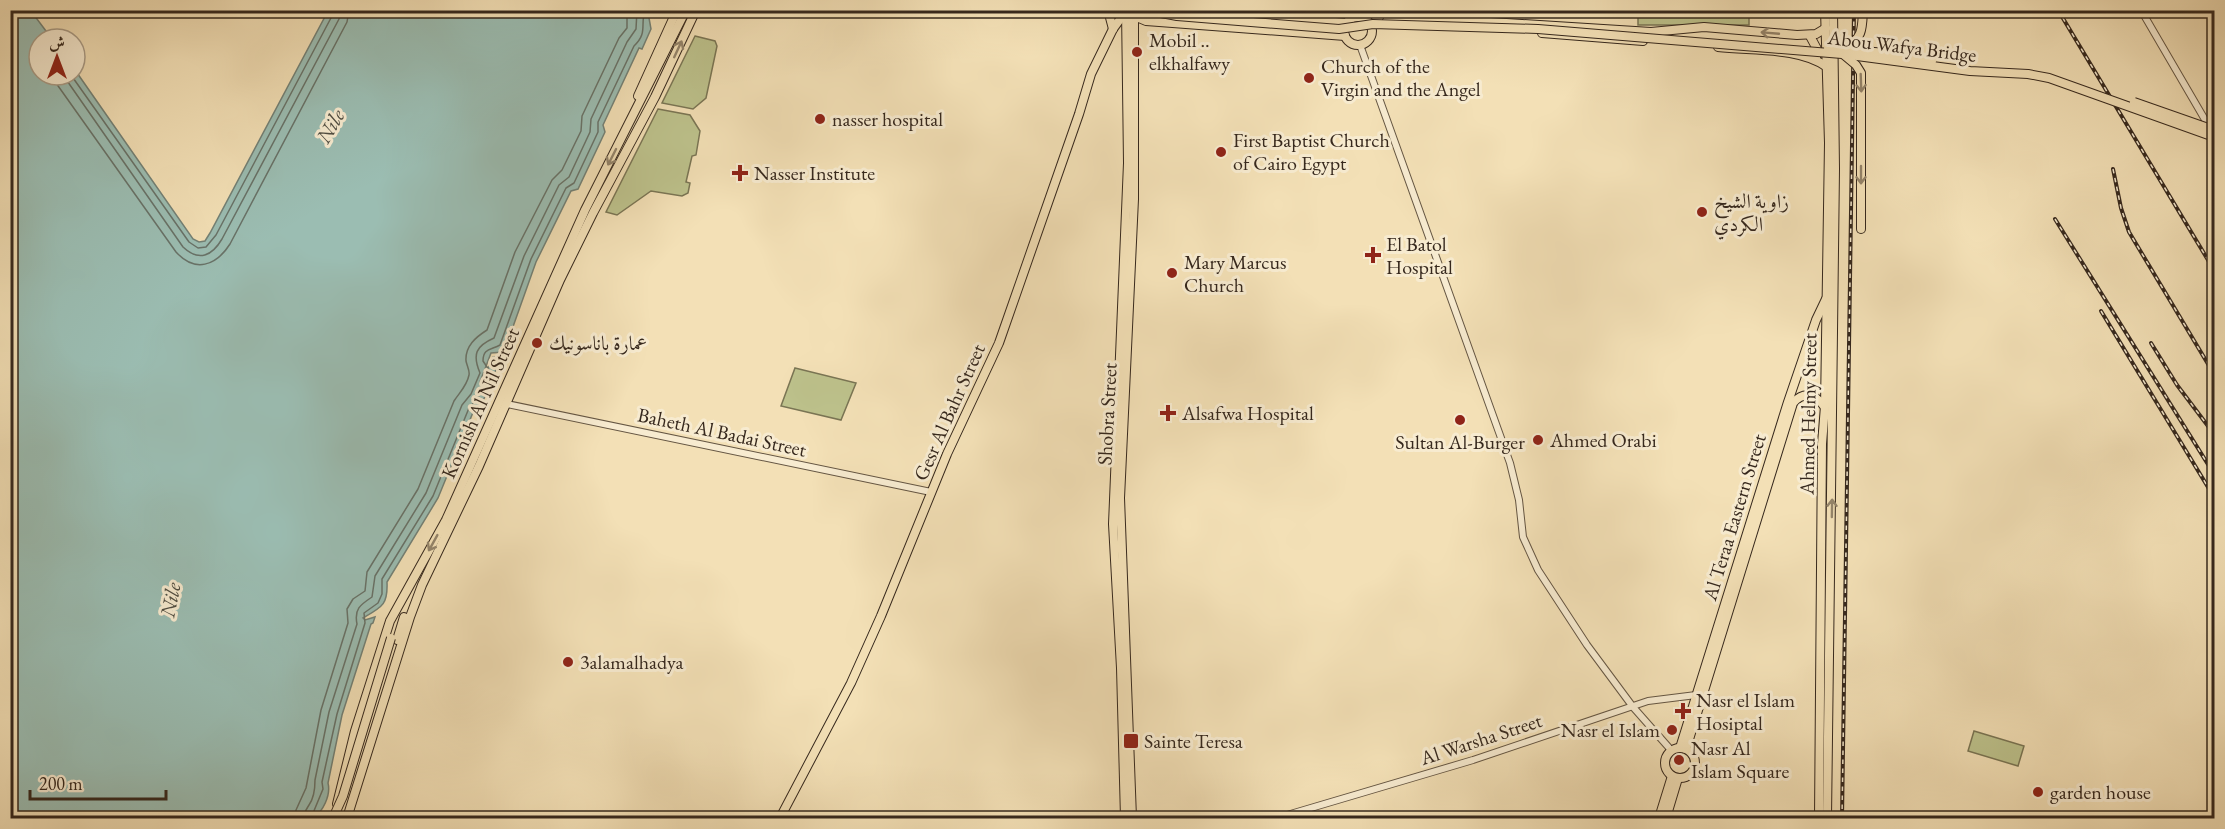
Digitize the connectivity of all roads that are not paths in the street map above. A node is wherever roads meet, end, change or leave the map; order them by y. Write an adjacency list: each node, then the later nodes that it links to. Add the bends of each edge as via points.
1 (677, 10): 32 (highway, via 645,77)
2 (686, 10): 28 (highway, Kornish Al Nil Street)
3 (696, 10): 29 (highway, Kornish Al Nil Street, one-way to 3)
4 (1108, 10): 16 (main road)
5 (1146, 10): 24 (main road, Abou Wafya Bridge, bridge, via 1339,29 1373,24 1514,28)
6 (1197, 10): 13 (main road)
7 (1825, 10): 15 (main road, Ahmed Helmy Street)
8 (1833, 10): 40 (main road, Ahmed Helmy Street)
9 (1863, 10): 25 (main road, bridge, via 1860,35)
10 (2141, 10): 33 (street)
11 (1126, 11): 12 (main road); 16 (main road, Gesr Al Bahr Street); 46 (main road, Shobra Street, via 1128,163 1113,498)
12 (1134, 14): 19 (main road, via 1146,21); 46 (main road, Shobra Street, via 1134,189)
13 (1347, 23): 14 (main road, via 1359,18); 19 (main road)
14 (1370, 24): 17 (main road, via 1475,21); 21 (main road); 23 (main road, via 1370,39)
15 (1826, 28): 20 (main road); 27 (main road, Ahmed Helmy Street)
16 (1113, 29): 45 (main road, Gesr Al Bahr Street, via 1091,74 999,343)
17 (1607, 29): 18 (main road); 21 (main road)
18 (1651, 32): 20 (main road, one-way to 18, via 1704,27); 25 (main road, Abou Wafya Bridge, bridge)
19 (1345, 36): 23 (main road, via 1350,43)
20 (1810, 36): 26 (main road, via 1817,49)
21 (1607, 39): 22 (main road)
22 (1679, 44): 24 (main road, bridge); 26 (main road)
23 (1360, 45): 52 (street, via 1514,476 1527,549 1575,628)
24 (1743, 46): 25 (main road, Abou Wafya Bridge, bridge)
25 (1844, 52): 33 (main road, Abou Wafya Bridge, bridge, via 1970,71 2035,75); 34 (main road, one-way to 34, bridge, via 1861,72)
26 (1815, 59): 27 (main road)
27 (1827, 67): 35 (main road, Ahmed Helmy Street)
28 (656, 71): 29 (highway); 30 (highway, Kornish Al Nil Street)
29 (665, 76): 31 (highway, Kornish Al Nil Street)
30 (646, 92): 31 (highway, via 651,91); 32 (highway, Kornish Al Nil Street)
31 (655, 97): 38 (highway, Kornish Al Nil Street, via 560,280)
32 (629, 122): 49 (highway, Kornish Al Nil Street, one-way to 49, via 548,290 446,520)
33 (2214, 134)
34 (1861, 229)
35 (1827, 298): 36 (main road, Al Teraa Eastern Street); 39 (main road, Ahmed Helmy Street)
36 (1795, 381): 37 (main road); 42 (main road, Al Teraa Eastern Street)
37 (1807, 395): 39 (main road); 42 (main road, Al Teraa Eastern Street, via 1793,403)
38 (507, 404): 45 (street, Baheth Al Badai Street); 48 (highway, Kornish Al Nil Street)
39 (1825, 406): 41 (main road, Ahmed Helmy Street)
40 (1832, 446): 41 (main road); 43 (main road, Ahmed Helmy Street)
41 (1822, 450): 44 (main road, Ahmed Helmy Street)
42 (1772, 461): 51 (main road, Al Teraa Eastern Street); 53 (main road, Al Teraa Eastern Street)
43 (1833, 469): 44 (main road); 66 (main road, Ahmed Helmy Street, one-way to 43)
44 (1823, 470): 65 (main road, Ahmed Helmy Street)
45 (931, 492): 59 (main road, Gesr Al Bahr Street, via 881,616)
46 (1118, 538): 47 (main road, Shobra Street)
47 (1118, 554): 60 (main road, Shobra Street); 61 (main road, Shobra Street)
48 (415, 602): 50 (highway); 58 (highway, Kornish Al Nil Street)
49 (400, 603): 50 (highway); 54 (highway, Kornish Al Nil Street, via 388,628)
50 (394, 639): 56 (highway, bridge); 57 (highway)
51 (1696, 694): 52 (street, Al Warsha Street); 53 (main road, Al Teraa Eastern Street)
52 (1633, 706): 53 (street); 62 (street, Al Warsha Street, via 1473,760)
53 (1679, 749): 55 (main road, via 1665,757 1666,770); 55 (main road, via 1694,756 1695,767 1690,775)
54 (347, 763): 56 (highway, Kornish Al Nil Street); 57 (highway, via 347,801)
55 (1675, 777): 63 (main road); 64 (main road)
56 (333, 819)
57 (340, 819)
58 (347, 819)
59 (780, 819)
60 (1125, 819)
61 (1132, 819)
62 (1277, 819)
63 (1659, 819)
64 (1666, 819)
65 (1819, 819)
66 (1827, 819)

